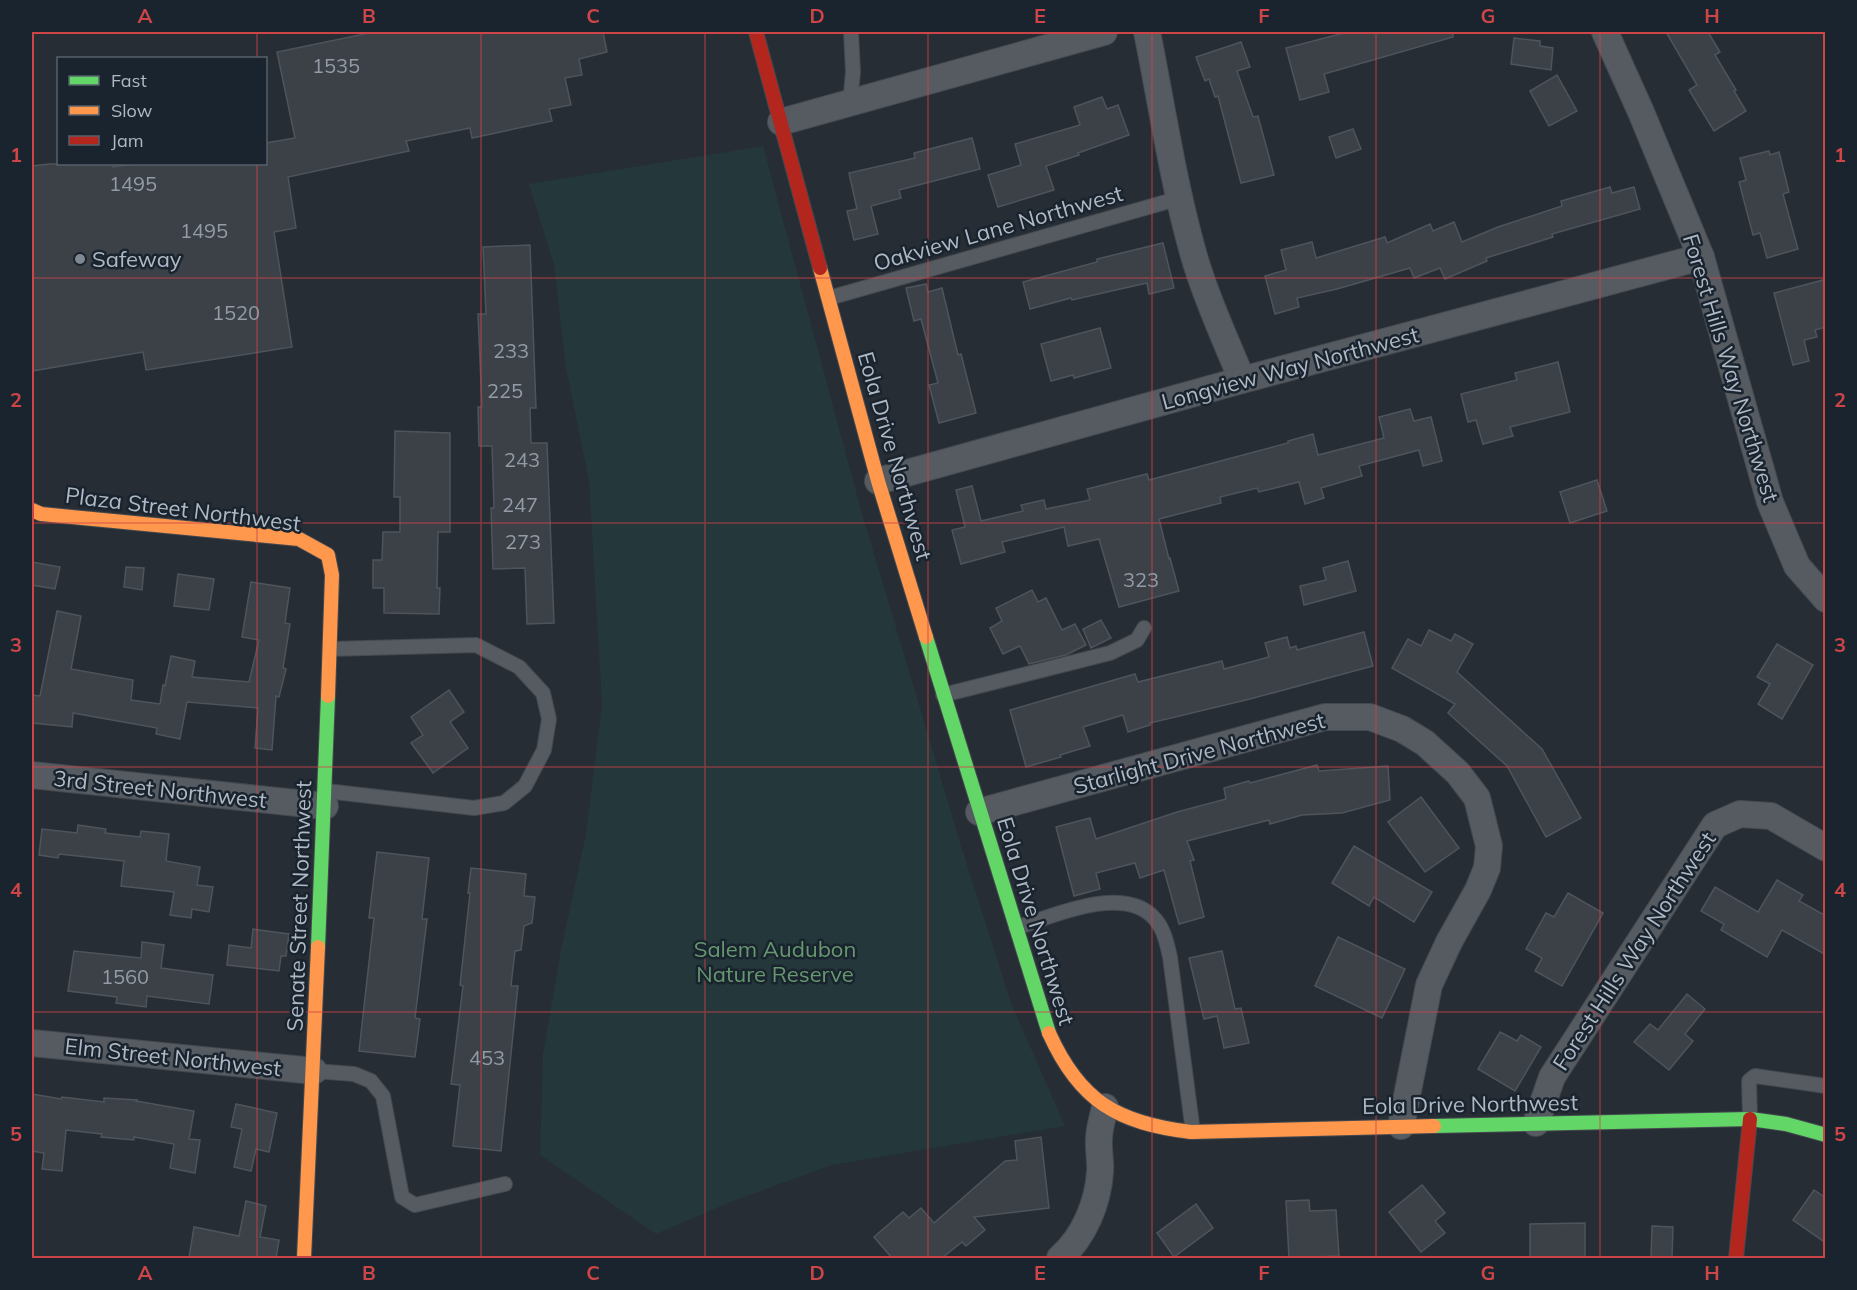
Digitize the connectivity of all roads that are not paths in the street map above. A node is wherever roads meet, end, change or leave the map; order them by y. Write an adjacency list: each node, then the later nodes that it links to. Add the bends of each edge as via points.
1 (756, 32): 7 (main road, Eola Drive Northwest)
2 (851, 32): 6 (lane)
3 (1104, 32): 6 (street)
4 (1147, 32): 8 (street)
5 (1605, 32): 9 (street, Forest Hills Way Northwest)
6 (850, 103): 7 (street)
7 (781, 122): 10 (main road, Eola Drive Northwest)
8 (1180, 198): 10 (lane, Oakview Lane Northwest); 11 (street, via 1194,257)
9 (1701, 257): 11 (street, Longview Way Northwest); 15 (street, Forest Hills Way Northwest, via 1770,502 1797,566)
10 (829, 298): 12 (main road, Eola Drive Northwest)
11 (1242, 380): 12 (street, Longview Way Northwest)
12 (878, 481): 18 (main road, Eola Drive Northwest)
13 (32, 510): 14 (main road, Plaza Street Northwest, via 41,514 299,539)
14 (328, 555): 17 (main road, Senate Street Northwest, via 332,575)
15 (1826, 598)
16 (1144, 628): 18 (lane, via 1137,640 1110,653)
17 (330, 650): 20 (main road, Senate Street Northwest); 20 (lane, via 476,645 519,667 543,693 549,719 544,750 525,786 504,804 474,808)
18 (943, 694): 21 (main road, Eola Drive Northwest)
19 (32, 775): 20 (street, 3rd Street Northwest)
20 (325, 799): 25 (main road, Senate Street Northwest)
21 (979, 812): 23 (main road, Eola Drive Northwest); 30 (street, Starlight Drive Northwest, via 1325,717 1370,717 1425,743 1458,773 1477,798 1489,846 1487,868 1478,890 1429,985)
22 (1826, 848): 29 (street, Forest Hills Way Northwest, via 1771,816 1740,814 1715,825 1552,1077)
23 (1016, 928): 27 (main road, Eola Drive Northwest, via 1054,1049 1076,1081); 31 (lane, via 1117,901 1143,909 1155,919 1170,957)
24 (32, 1043): 25 (street, Elm Street Northwest)
25 (314, 1071): 33 (lane, via 354,1074 372,1081 383,1096 402,1197 415,1205); 34 (main road, Senate Street Northwest)
26 (1826, 1086): 28 (lane, via 1755,1076 1749,1081)
27 (1106, 1107): 31 (main road, Eola Drive Northwest, via 1150,1127); 35 (street, via 1098,1140 1098,1196 1084,1228)
28 (1750, 1119): 29 (main road, Eola Drive Northwest); 32 (main road, Eola Drive Northwest); 36 (main road)
29 (1536, 1123): 30 (main road, Eola Drive Northwest)
30 (1401, 1126): 31 (main road, Eola Drive Northwest)
31 (1193, 1132)
32 (1826, 1135)
33 (505, 1184)
34 (304, 1258)
35 (1060, 1258)
36 (1736, 1258)

